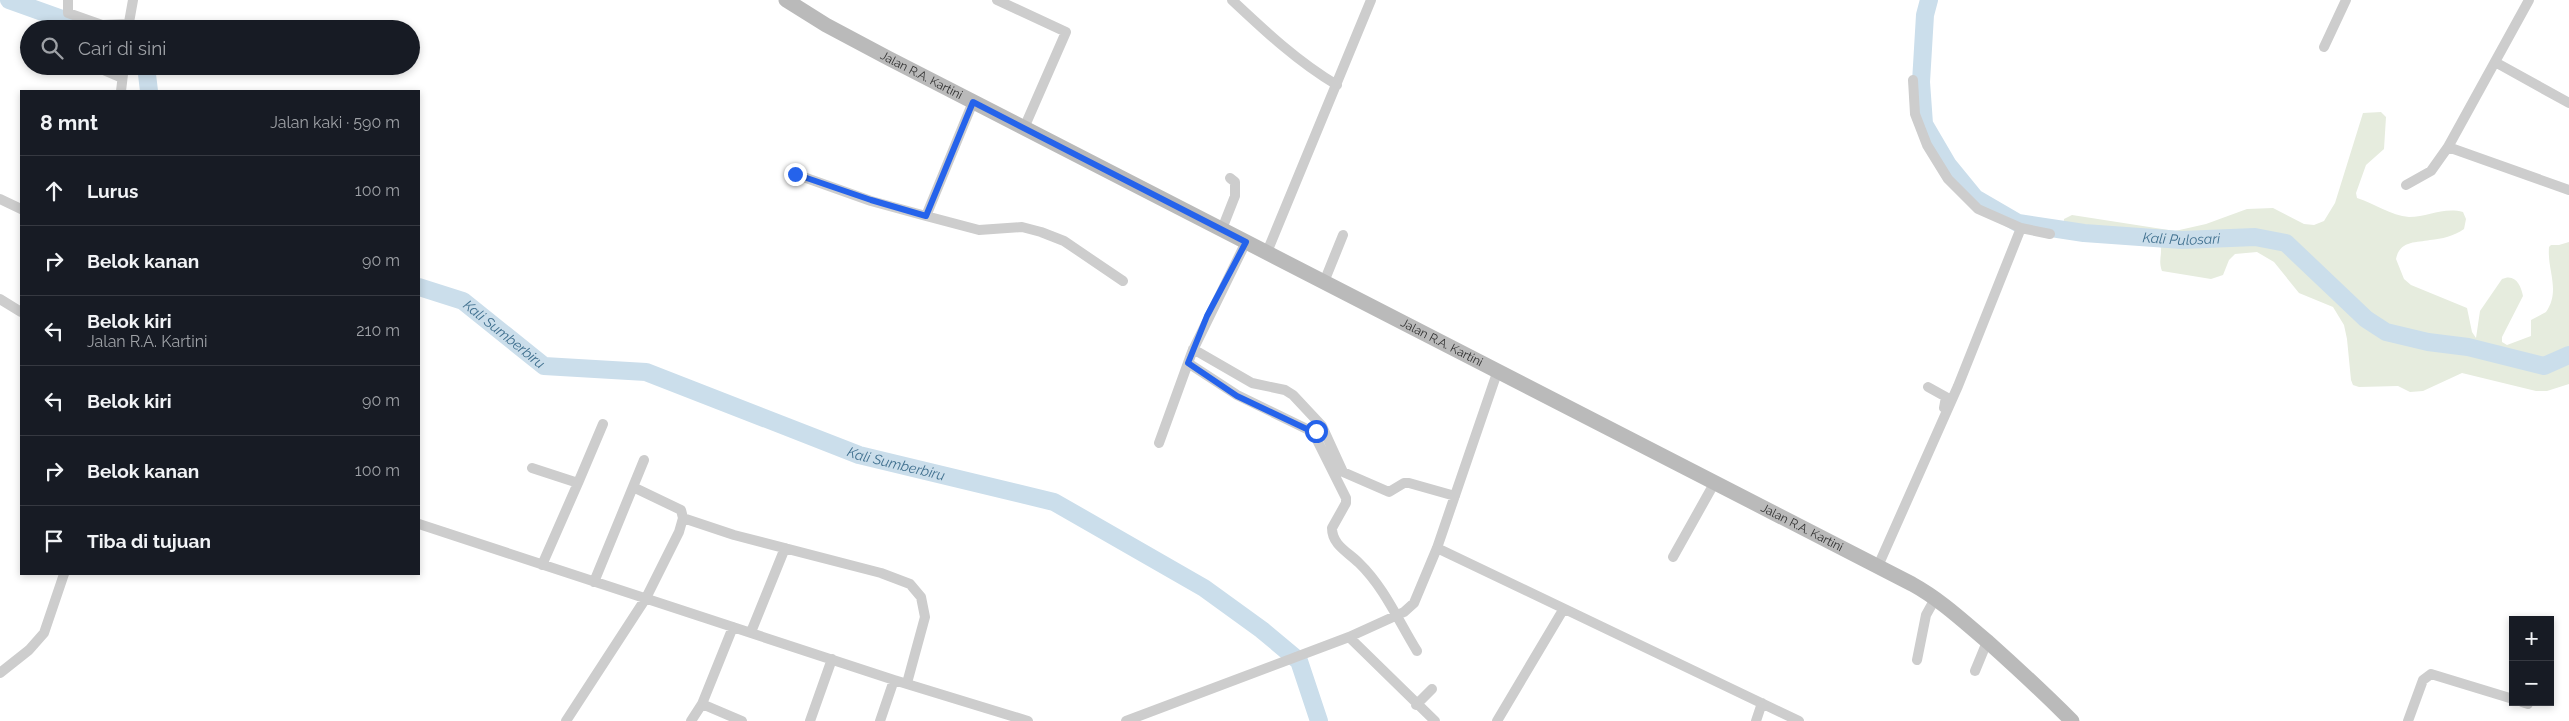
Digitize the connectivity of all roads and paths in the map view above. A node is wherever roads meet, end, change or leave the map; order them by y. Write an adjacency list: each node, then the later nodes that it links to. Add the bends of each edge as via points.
1 (68, 0): 9 (street, via 68,13)
2 (133, 0): 10 (street)
3 (786, 0): 19 (main road, Jalan R.A. Kartini, via 826,25)
4 (996, 0): 21 (street, via 1066,32)
5 (1232, 0): 17 (street, via 1314,72)
6 (1371, 0): 17 (street)
7 (2346, 0): 11 (street)
8 (2529, 0): 12 (street)
9 (88, 20)
10 (129, 20)
11 (2324, 47)
12 (2495, 62): 20 (street); 22 (street)
13 (115, 75): 15 (street)
14 (122, 75): 15 (street)
15 (122, 78): 18 (street)
16 (1913, 80): 30 (street, via 1915,114 1927,144 1948,179 1978,209)
17 (1337, 85): 35 (street)
18 (122, 90)
19 (973, 102): 21 (main road, Jalan R.A. Kartini); 29 (street)
20 (2569, 104)
21 (1024, 128): 31 (main road, Jalan R.A. Kartini)
22 (2448, 147): 25 (street, via 2431,171); 26 (street)
23 (795, 174): 29 (street)
24 (1230, 178): 31 (street, via 1235,182 1235,196)
25 (2406, 185)
26 (2569, 190)
27 (0, 198): 28 (street)
28 (20, 208)
29 (926, 216): 36 (street, via 979,230 1022,227 1041,232 1064,241)
30 (2021, 228): 32 (street); 58 (street, via 1958,386)
31 (1222, 229): 34 (main road, Jalan R.A. Kartini)
32 (2050, 234)
33 (1343, 235): 37 (street)
34 (1246, 242): 35 (main road, Jalan R.A. Kartini); 40 (street)
35 (1267, 252): 37 (main road, Jalan R.A. Kartini)
36 (1124, 281)
37 (1324, 282): 41 (main road, Jalan R.A. Kartini)
38 (0, 299): 39 (street)
39 (20, 311)
40 (1190, 356): 44 (street, via 1237,396); 44 (street, via 1252,383 1285,390 1293,395); 45 (street)
41 (1498, 370): 48 (main road, Jalan R.A. Kartini); 51 (street)
42 (1928, 387): 58 (street, via 1946,397 1946,402)
43 (603, 424): 49 (street)
44 (1317, 429): 51 (street, via 1343,472 1389,492 1409,483); 64 (street, via 1346,498 1332,528 1335,541 1360,564)
45 (1159, 443)
46 (644, 460): 50 (street)
47 (532, 468): 49 (street)
48 (1715, 482): 56 (street); 58 (main road, Jalan R.A. Kartini)
49 (578, 483): 57 (street)
50 (633, 487): 52 (street, via 674,505 682,510); 60 (street)
51 (1455, 496): 55 (street)
52 (683, 518): 54 (street); 62 (street)
53 (420, 524): 57 (street)
54 (785, 548): 66 (street); 75 (street, via 901,579 914,588 921,597 925,617)
55 (1437, 548): 63 (street); 64 (street, via 1414,603)
56 (1672, 557)
57 (542, 565): 60 (street)
58 (1876, 565): 61 (main road, Jalan R.A. Kartini)
59 (64, 575): 73 (street, via 44,633)
60 (594, 582): 62 (street)
61 (1936, 597): 68 (main road, Jalan R.A. Kartini); 71 (street, via 1926,615)
62 (646, 598): 65 (street); 81 (street)
63 (1563, 610): 79 (street); 89 (street)
64 (1399, 614): 67 (street); 69 (street)
65 (733, 627): 66 (street); 80 (street)
66 (751, 632): 70 (street)
67 (1349, 637): 78 (street); 87 (street)
68 (1987, 642): 72 (street); 92 (main road, Jalan R.A. Kartini)
69 (1417, 651)
70 (832, 659): 74 (street); 84 (street)
71 (1917, 660)
72 (1975, 671)
73 (0, 673)
74 (894, 680): 75 (street); 85 (street)
75 (907, 683): 86 (street)
76 (1432, 689): 78 (street)
77 (2509, 698): 93 (street, via 2431,674 2423,680)
78 (1418, 703): 88 (street)
79 (1762, 703): 90 (street); 91 (street)
80 (702, 704): 82 (street); 83 (street)
81 (566, 721)
82 (691, 721)
83 (742, 721)
84 (810, 721)
85 (880, 721)
86 (1028, 721)
87 (1126, 721)
88 (1435, 721)
89 (1497, 721)
90 (1756, 721)
91 (1799, 721)
92 (2072, 721)
93 (2408, 721)

